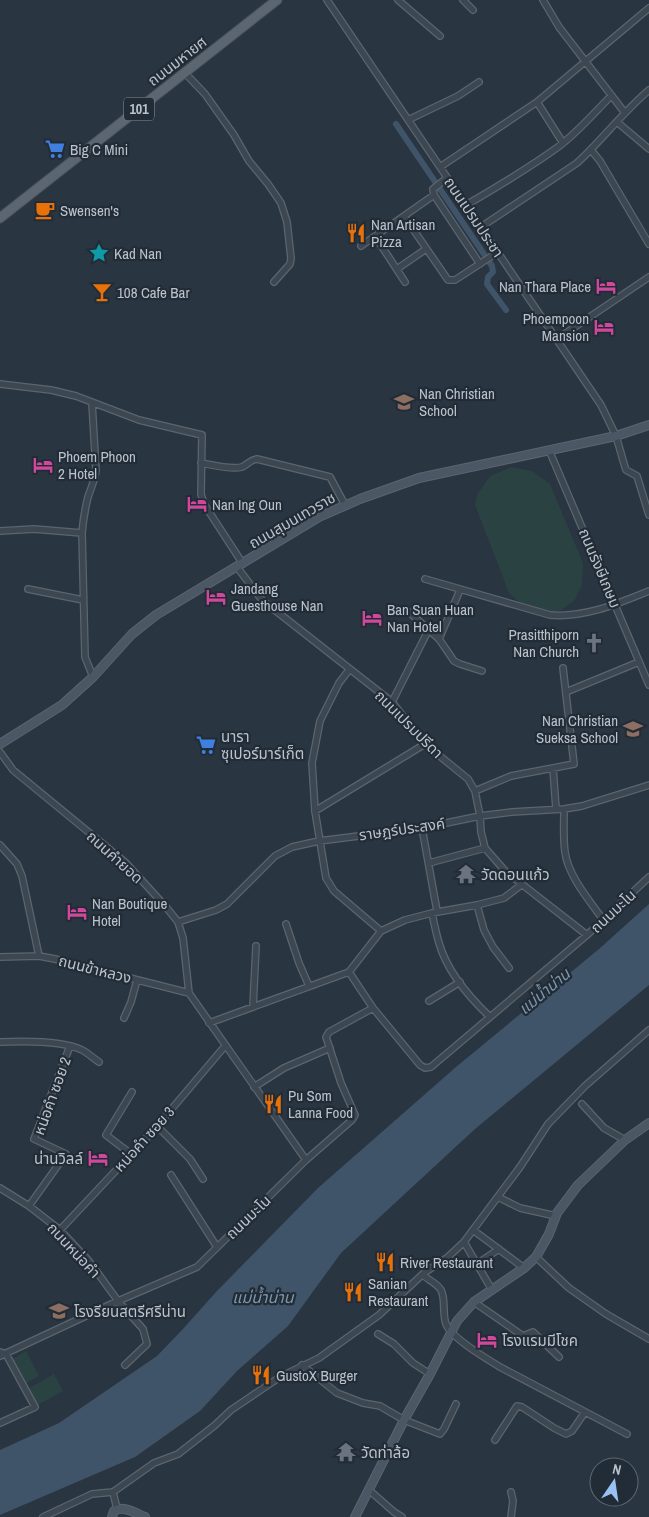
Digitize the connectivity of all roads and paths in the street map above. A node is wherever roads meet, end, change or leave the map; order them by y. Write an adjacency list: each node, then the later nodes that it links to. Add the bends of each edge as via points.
1 (277, 0): 10 (main road, ถนนมหายศ / 101)
2 (327, 0): 16 (street, ถนนเปรมประชา)
3 (398, 0): 8 (street)
4 (463, 0): 7 (street)
5 (543, 0): 9 (street)
6 (649, 8): 9 (street)
7 (472, 10)
8 (440, 36)
9 (586, 61): 13 (street); 14 (street)
10 (185, 73): 26 (main road, ถนนมหายศ / 101); 36 (street, via 205,94 234,134 248,162 281,203 287,222 291,258 290,264)
11 (479, 82): 16 (street)
12 (649, 90): 15 (street)
13 (610, 96): 15 (street); 18 (street)
14 (537, 102): 18 (street); 21 (street)
15 (625, 113): 17 (street)
16 (408, 120): 21 (street, ถนนเปรมประชา)
17 (617, 122): 19 (street); 20 (street)
18 (562, 143): 24 (street)
19 (649, 149)
20 (591, 150): 27 (street, via 577,163); 29 (street)
21 (440, 167): 22 (street, ถนนเปรมประชา)
22 (447, 178): 23 (street); 24 (street, ถนนเปรมประชา)
23 (434, 192): 25 (street); 33 (street)
24 (466, 205): 27 (street, ถนนเปรมประชา)
25 (404, 216): 28 (street); 31 (street)
26 (0, 218)
27 (481, 227): 32 (street, ถนนเปรมประชา)
28 (375, 236): 30 (street); 34 (street)
29 (649, 244)
30 (361, 246)
31 (426, 249): 33 (street, via 448,280 455,280); 34 (street)
32 (498, 252): 33 (street); 38 (street, ถนนเปรมประชา)
33 (480, 264)
34 (397, 270): 37 (street)
35 (649, 277): 38 (street)
36 (274, 282)
37 (405, 282)
38 (557, 339): 42 (street, ถนนเปรมประชา, via 601,405)
39 (0, 384): 40 (street, via 51,390)
40 (92, 403): 44 (street, ถนนเปรมปรีดา, via 139,420 202,435); 49 (street, via 96,470)
41 (649, 425): 42 (street, ถนนสุมนเทวราช)
42 (616, 436): 43 (street, ถนนสุมนเทวราช); 45 (street, ถนนเปรมประชา, via 626,470 637,476)
43 (549, 450): 46 (street, ถนนสุมนเทวราช, via 419,478); 56 (street, ถนนรังษีเกษม)
44 (201, 463): 46 (street, via 235,468 257,459 330,476); 50 (street, ถนนเปรมปรีดา, via 204,504)
45 (646, 494): 47 (street, ถนนเปรมประชา)
46 (345, 505): 50 (street, ถนนสุมนเทวราช, via 319,517)
47 (649, 515)
48 (0, 531): 49 (street, via 34,529)
49 (82, 533): 55 (street)
50 (240, 566): 62 (street, ถนนเปรมปรีดา, via 262,600); 64 (street, ถนนสุมนเทวราช, via 156,615 132,634)
51 (425, 579): 53 (street)
52 (28, 589): 55 (street)
53 (460, 590): 56 (street, via 550,615 581,614); 59 (street)
54 (649, 591): 56 (street)
55 (83, 600): 64 (street, via 85,657)
56 (616, 604): 60 (street, ถนนรังษีเกษม)
57 (409, 612): 58 (street)
58 (428, 630): 59 (street); 67 (street)
59 (439, 639): 63 (street, via 454,661)
60 (639, 662): 65 (street, ถนนรังษีเกษม); 66 (street)
61 (563, 668): 66 (street)
62 (350, 670): 67 (street, ถนนเปรมปรีดา); 76 (street, via 339,683 320,721 312,763)
63 (482, 672)
64 (93, 677): 68 (street, ถนนสุมนเทวราช, via 62,705)
65 (649, 686)
66 (566, 692): 71 (street, via 574,764)
67 (392, 702): 69 (street, ถนนเปรมปรีดา)
68 (0, 744)
69 (425, 744): 73 (street, ถนนเปรมปรีดา, via 468,779); 76 (street)
70 (0, 752): 88 (street, ถนนคำยอด, via 13,770 125,862)
71 (553, 768): 73 (street, via 510,776); 74 (street)
72 (649, 785): 75 (street, ราษฎร์ประสงค์)
73 (475, 791): 77 (street, ถนนเปรมปรีดา)
74 (556, 809): 75 (street, ราษฎร์ประสงค์); 77 (street, ราษฎร์ประสงค์)
75 (564, 809): 87 (street, via 565,855 586,897)
76 (315, 811): 79 (street)
77 (480, 816): 78 (street, ราษฎร์ประสงค์); 81 (street, ถนนเปรมปรีดา)
78 (422, 828): 79 (street, ราษฎร์ประสงค์); 82 (street)
79 (319, 841): 88 (street, ราษฎร์ประสงค์, via 292,847 275,856 227,904); 90 (street, via 326,878 334,891)
80 (0, 845): 93 (street, via 17,864 22,876)
81 (485, 848): 82 (street); 84 (street)
82 (429, 863): 86 (street)
83 (649, 877): 87 (street, ถนนมะโน)
84 (522, 885): 85 (street, via 504,898); 91 (street, ถนนมะโน)
85 (477, 905): 86 (street); 95 (street, via 484,930)
86 (434, 912): 90 (street); 98 (street, via 439,945)
87 (604, 920): 91 (street, ถนนมะโน)
88 (178, 922): 100 (street, ถนนคำยอด)
89 (286, 924): 99 (street)
90 (381, 931): 96 (street)
91 (587, 935): 104 (street)
92 (256, 946): 102 (street)
93 (39, 956): 94 (street, ถนนข้าหลวง); 97 (street, ถนนข้าหลวง)
94 (0, 957)
95 (509, 968)
96 (349, 972): 99 (street); 103 (street)
97 (137, 980): 100 (street, ถนนข้าหลวง); 105 (street)
98 (460, 982): 101 (street); 104 (street)
99 (309, 986): 102 (street)
100 (189, 993): 106 (street, ถนนคำยอด)
101 (429, 1001)
102 (253, 1007): 106 (street)
103 (373, 1008): 104 (street, via 420,1065 426,1068); 111 (street, via 328,1032 326,1037)
104 (490, 1017)
105 (124, 1018)
106 (209, 1023): 110 (street, ถนนคำยอด)
107 (649, 1030): 125 (street, via 585,1086 548,1124)
108 (0, 1042): 109 (street, via 48,1042)
109 (70, 1046): 112 (street); 126 (street, หน่อคำ ซอย 2, via 34,1139 66,1154)
110 (225, 1046): 113 (street, ถนนคำยอด); 118 (street, หน่อคำ ซอย 3)
111 (330, 1048): 113 (street, via 284,1068); 121 (street, ถนนมะโน, via 355,1115)
112 (98, 1062)
113 (254, 1087): 121 (street, ถนนคำยอด)
114 (132, 1092): 120 (street, via 106,1135)
115 (582, 1104): 119 (street, via 604,1128)
116 (649, 1116): 117 (street)
117 (647, 1124): 119 (street)
118 (157, 1126): 120 (street, หน่อคำ ซอย 3); 123 (street, via 190,1159)
119 (625, 1140): 127 (street, via 578,1185)
120 (131, 1154): 128 (street, หน่อคำ ซอย 3)
121 (306, 1160): 131 (street, ถนนมะโน)
122 (172, 1175): 131 (street)
123 (203, 1179)
124 (0, 1188): 126 (street, ถนนหน่อคำ)
125 (498, 1197): 127 (street, via 520,1208); 129 (street)
126 (29, 1206): 128 (street, ถนนหน่อคำ)
127 (556, 1216): 133 (street)
128 (60, 1230): 138 (street, ถนนหน่อคำ, via 89,1261)
129 (473, 1230): 130 (street); 132 (street)
130 (464, 1242): 134 (street); 136 (street)
131 (217, 1247): 138 (street, ถนนมะโน, via 197,1267)
132 (498, 1249): 134 (street); 135 (street)
133 (536, 1257): 135 (street); 142 (street, via 569,1288)
134 (477, 1264): 137 (street)
135 (524, 1268): 137 (street)
136 (423, 1275): 140 (street, via 441,1290 446,1324); 146 (street, via 351,1336 319,1358)
137 (492, 1290): 139 (street)
138 (118, 1301): 143 (street, ถนนมะโน); 145 (street, ถนนหน่อคำ, via 143,1329 147,1344)
139 (474, 1302): 140 (street); 144 (street, via 523,1336 533,1332)
140 (451, 1333): 147 (street); 149 (street, via 494,1363)
141 (378, 1334): 147 (street)
142 (649, 1339)
143 (2, 1354): 151 (street, via 35,1407)
144 (559, 1358)
145 (125, 1365)
146 (302, 1365): 150 (street, via 337,1393 380,1406); 155 (street, via 231,1410 178,1454 154,1462)
147 (430, 1374): 150 (street)
148 (456, 1404): 150 (street, via 440,1434)
149 (585, 1412): 152 (street); 153 (street, via 572,1431 566,1434 517,1406)
150 (404, 1420): 154 (street)
151 (0, 1423)
152 (627, 1434)
153 (495, 1440)
154 (369, 1490): 161 (street); 162 (street)
155 (113, 1492): 157 (street); 158 (street, via 92,1494)
156 (511, 1492): 163 (street)
157 (117, 1509): 159 (street); 160 (street, via 124,1508)
158 (43, 1517)
159 (112, 1517)
160 (145, 1517)
161 (355, 1517)
162 (402, 1517)
163 (511, 1517)

